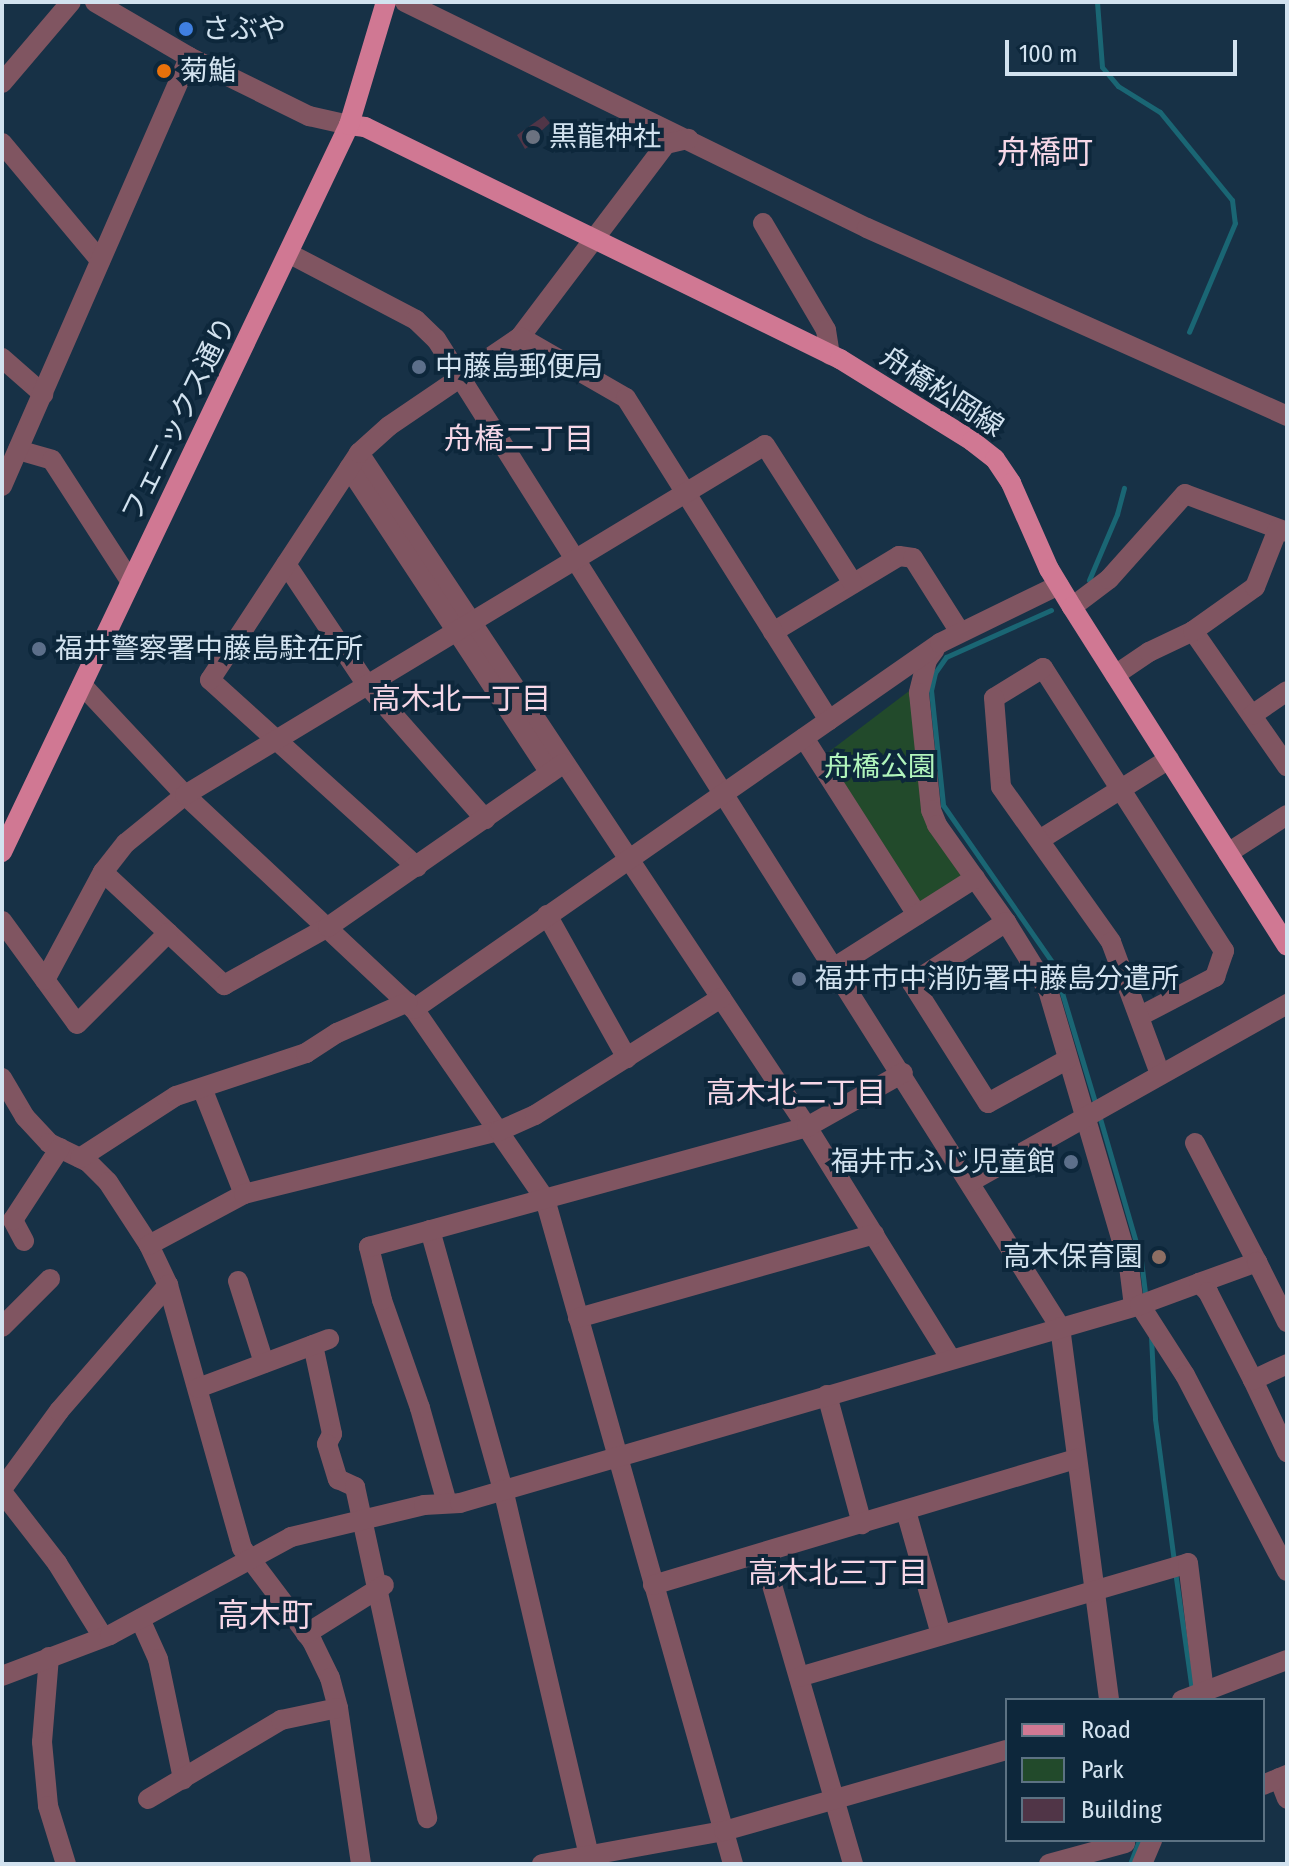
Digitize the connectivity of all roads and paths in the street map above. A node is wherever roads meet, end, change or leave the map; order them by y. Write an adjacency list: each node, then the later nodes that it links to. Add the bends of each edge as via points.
1 (71, 2): 6 (street)
2 (95, 2): 5 (street)
3 (386, 2): 7 (main road, フェニックス通り)
4 (405, 2): 8 (street)
5 (189, 57): 7 (street, via 309,116); 13 (street)
6 (2, 83)
7 (349, 125): 11 (main road, 舟橋松岡線, via 365,127); 12 (main road, フェニックス通り)
8 (688, 139): 11 (street, via 666,144); 19 (street, via 867,228)
9 (2, 143): 13 (street)
10 (763, 223): 15 (street, via 826,330)
11 (592, 239): 14 (street); 15 (main road, 舟橋松岡線)
12 (290, 254): 17 (street, via 416,320 436,339); 27 (main road, フェニックス通り)
13 (100, 260): 18 (street)
14 (520, 337): 17 (street); 23 (street, via 626,398)
15 (830, 355): 29 (main road, 舟橋松岡線, via 995,459)
16 (2, 358): 18 (street)
17 (459, 378): 21 (street, via 389,426); 25 (street)
18 (43, 394): 20 (street)
19 (1287, 416)
20 (18, 450): 22 (street); 27 (street, via 52,460)
21 (354, 461): 26 (street); 31 (street)
22 (2, 486)
23 (685, 493): 25 (street); 28 (street, via 765,445); 33 (street)
24 (1283, 531): 30 (street, via 1185,494 1109,579); 32 (street, via 1255,587)
25 (575, 560): 31 (street); 48 (street)
26 (286, 564): 38 (street); 43 (street, via 210,680)
27 (131, 582): 37 (main road, フェニックス通り)
28 (853, 583): 33 (street); 34 (street, via 899,556 913,558)
29 (1059, 585): 30 (main road, 舟橋松岡線); 34 (street)
30 (1072, 607): 36 (main road, 舟橋松岡線)
31 (463, 626): 38 (street); 46 (street)
32 (1193, 631): 36 (street); 40 (street)
33 (773, 632): 41 (street)
34 (960, 632): 35 (street)
35 (940, 643): 41 (street); 58 (street, via 927,660 919,693 931,810)
36 (1115, 675): 44 (main road, 舟橋松岡線)
37 (82, 685): 49 (street); 53 (main road, フェニックス通り)
38 (367, 685): 43 (street); 51 (street)
39 (1287, 691): 40 (street)
40 (1252, 715): 45 (street)
41 (829, 720): 42 (street)
42 (804, 738): 48 (street); 60 (street)
43 (276, 741): 49 (street); 56 (street)
44 (1169, 759): 47 (street); 54 (main road, 舟橋松岡線)
45 (1287, 766)
46 (557, 768): 51 (street); 55 (street)
47 (1120, 790): 52 (street); 52 (street, via 1043,668 1018,683 994,698 1001,787); 71 (street, via 1224,951 1215,977)
48 (724, 793): 55 (street); 66 (street)
49 (185, 795): 57 (street, via 126,843); 63 (street)
50 (1287, 815): 54 (street)
51 (485, 819): 56 (street)
52 (1041, 839): 71 (street, via 1111,942)
53 (2, 852)
54 (1228, 853): 65 (main road, 舟橋松岡線)
55 (627, 858): 59 (street); 68 (street)
56 (417, 867): 63 (street)
57 (103, 872): 64 (street); 67 (street)
58 (975, 878): 60 (street); 62 (street)
59 (547, 915): 70 (street); 72 (street)
60 (917, 915): 66 (street)
61 (2, 921): 67 (street)
62 (1006, 922): 73 (street, via 1048,990); 73 (street, via 912,983 988,1103)
63 (328, 927): 64 (street, via 224,985); 70 (street)
64 (168, 933): 67 (street, via 77,1024)
65 (1287, 946)
66 (835, 967): 74 (street)
67 (45, 980)
68 (721, 998): 72 (street); 80 (street)
69 (1287, 1004): 75 (street)
70 (411, 1005): 77 (street, via 337,1033 306,1053); 81 (street)
71 (1140, 1016): 75 (street)
72 (627, 1058): 81 (street)
73 (1068, 1059): 79 (street)
74 (903, 1073): 80 (street); 85 (street)
75 (1160, 1074): 79 (street)
76 (2, 1078): 78 (street)
77 (202, 1088): 84 (street, via 176,1096); 86 (street)
78 (9, 1103): 83 (street)
79 (1085, 1115): 85 (street); 97 (street)
80 (807, 1127): 87 (street); 89 (street)
81 (499, 1131): 86 (street); 87 (street)
82 (1195, 1143): 92 (street)
83 (60, 1148): 84 (street); 90 (street, via 13,1220)
84 (80, 1158): 91 (street, via 108,1182)
85 (970, 1182): 101 (street)
86 (244, 1194): 91 (street)
87 (545, 1199): 88 (street); 98 (street)
88 (430, 1230): 111 (street); 113 (street, via 369,1247)
89 (874, 1234): 98 (street); 102 (street)
90 (24, 1241)
91 (149, 1245): 96 (street)
92 (1257, 1262): 95 (street); 99 (street)
93 (50, 1279): 100 (street)
94 (238, 1281): 103 (street)
95 (1199, 1283): 97 (street); 105 (street)
96 (168, 1285): 106 (street); 112 (street, via 59,1411)
97 (1137, 1306): 101 (street); 119 (street, via 1185,1375)
98 (578, 1318): 109 (street)
99 (1287, 1322)
100 (2, 1327)
101 (1060, 1327): 102 (street); 110 (street)
102 (951, 1359): 107 (street)
103 (264, 1363): 106 (street); 115 (street, via 321,1342 332,1434 327,1444 338,1479 355,1487)
104 (1287, 1364): 105 (street)
105 (1253, 1380): 108 (street)
106 (198, 1388): 118 (street)
107 (827, 1395): 109 (street); 116 (street)
108 (1287, 1452)
109 (617, 1456): 111 (street); 120 (street)
110 (1077, 1459): 114 (street); 122 (street)
111 (503, 1489): 113 (street); 146 (street)
112 (2, 1491): 126 (street, via 57,1563)
113 (447, 1503): 115 (street)
114 (906, 1511): 116 (street); 125 (street)
115 (362, 1520): 118 (street, via 291,1537); 121 (street)
116 (862, 1524): 117 (street)
117 (763, 1554): 120 (street); 130 (street)
118 (248, 1559): 123 (street); 124 (street)
119 (1287, 1571)
120 (653, 1585): 142 (street)
121 (381, 1587): 124 (street); 141 (street)
122 (1095, 1590): 125 (street); 131 (street, via 1188,1563); 132 (street)
123 (140, 1619): 126 (street); 136 (street, via 158,1659)
124 (306, 1634): 134 (street, via 330,1678)
125 (941, 1635): 130 (street)
126 (103, 1637): 127 (street)
127 (49, 1657): 129 (street); 148 (street, via 42,1742 48,1806)
128 (1287, 1660): 131 (street)
129 (2, 1676)
130 (799, 1677): 139 (street)
131 (1204, 1692): 133 (street)
132 (1109, 1698)
133 (1188, 1698)
134 (338, 1708): 136 (street, via 281,1720); 149 (street)
135 (1005, 1751): 139 (street)
136 (183, 1779): 138 (street)
137 (1276, 1780): 140 (street)
138 (148, 1799)
139 (835, 1799): 142 (street); 151 (street)
140 (1287, 1799)
141 (427, 1818)
142 (724, 1831): 146 (street); 150 (street)
143 (1123, 1842): 152 (street)
144 (1126, 1842): 153 (street)
145 (1151, 1842): 154 (street)
146 (589, 1856): 147 (street)
147 (552, 1863)
148 (66, 1864)
149 (361, 1864)
150 (733, 1864)
151 (853, 1864)
152 (1049, 1864)
153 (1117, 1864)
154 (1142, 1864)

